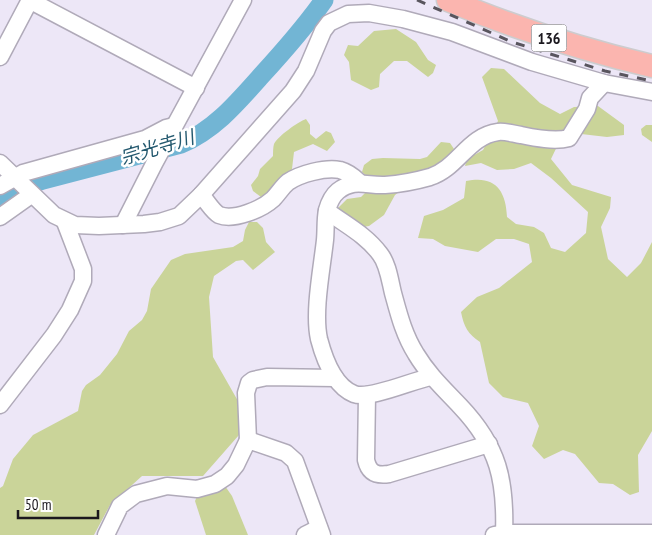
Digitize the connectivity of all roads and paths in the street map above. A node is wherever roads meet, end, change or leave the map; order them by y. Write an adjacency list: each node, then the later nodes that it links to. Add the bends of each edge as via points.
1 (30, 0): 4 (street); 7 (street)
2 (243, 0): 7 (street)
3 (448, 0): 5 (highway, 136, via 510,25)
4 (0, 57)
5 (652, 66)
6 (604, 83): 8 (street); 12 (street, via 590,98 569,138 531,137 500,131 480,138 449,167 430,177 383,185); 15 (street, via 532,62 444,30 368,13 348,14 329,23 306,72 293,91)
7 (196, 88): 9 (street)
8 (652, 92)
9 (173, 129): 11 (street, via 166,128 145,139 22,173); 19 (street)
10 (0, 163): 11 (street)
11 (16, 179): 13 (street); 14 (street)
12 (360, 182): 15 (street, via 340,170 315,172 288,182 261,208 235,216 217,213); 16 (street, via 334,194)
13 (0, 186)
14 (30, 194): 17 (street); 18 (street)
15 (201, 195): 19 (street, via 186,211 170,220)
16 (327, 211): 20 (street, via 357,230 381,255 408,341); 21 (street, via 317,328)
17 (0, 217)
18 (65, 222): 19 (street, via 75,226); 23 (street, via 83,269 83,281 54,335)
19 (123, 225)
20 (431, 377): 22 (street); 25 (street, via 462,408)
21 (335, 378): 22 (street, via 353,394); 24 (street, via 266,377 253,380 246,393)
22 (367, 395): 25 (street, via 366,460 371,472 389,474)
23 (0, 405)
24 (248, 440): 27 (street, via 286,453 295,460); 29 (street, via 227,476 215,484 197,489 167,486 136,494 120,506)
25 (489, 444): 28 (street, via 504,491)
26 (652, 532): 28 (street)
27 (315, 533)
28 (501, 534)
29 (106, 535)

